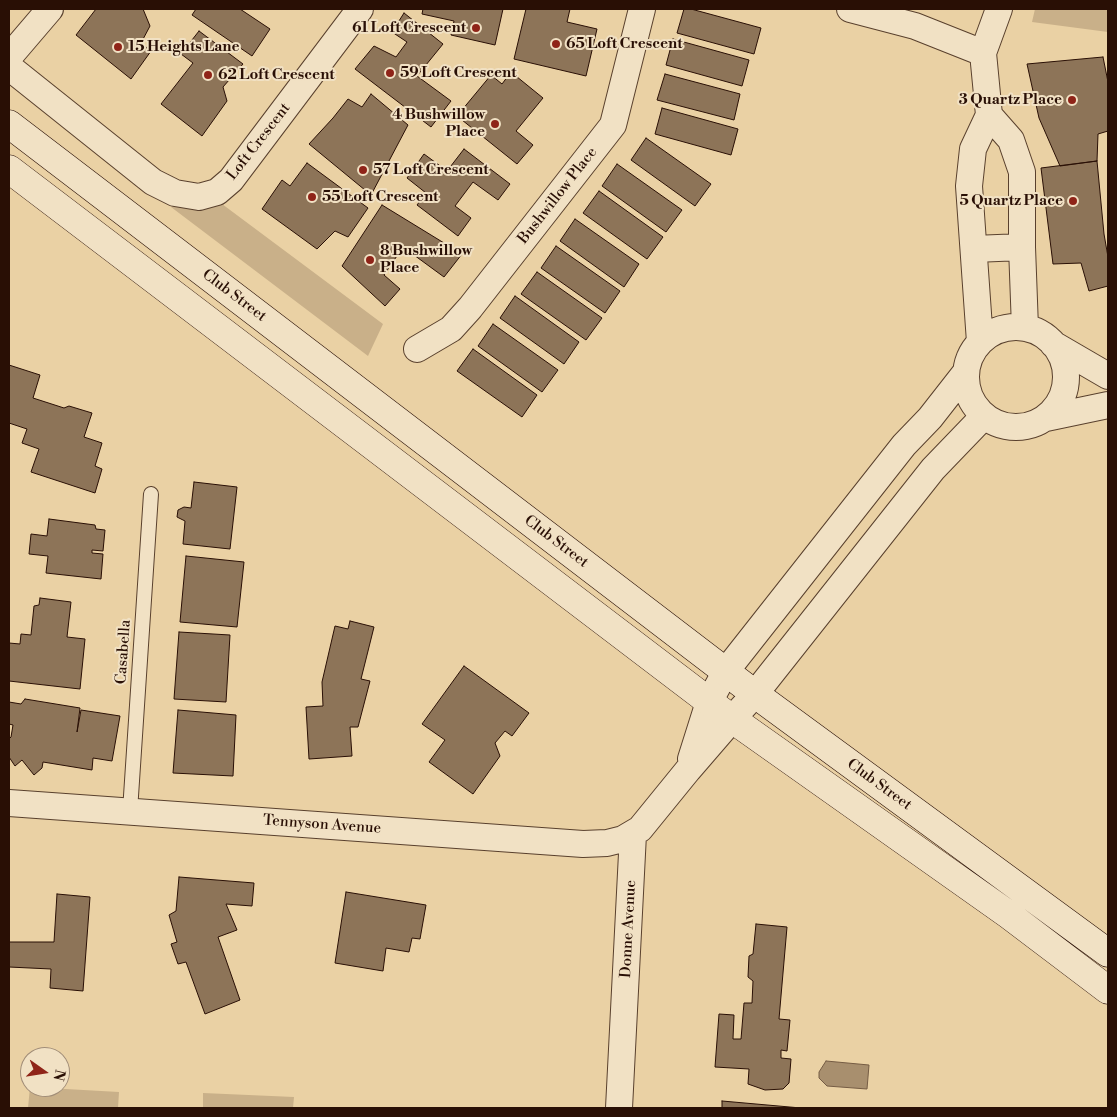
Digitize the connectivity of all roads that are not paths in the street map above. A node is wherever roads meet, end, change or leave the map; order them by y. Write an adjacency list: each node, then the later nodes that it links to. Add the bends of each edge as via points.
1 (50, 9): 7 (street)
2 (360, 9): 8 (street, Loft Crescent, via 231,180 218,192 199,197 175,192 153,182)
3 (642, 9): 17 (street, Bushwillow Place, via 613,125 470,308 451,328)
4 (850, 9): 6 (street, via 915,26)
5 (999, 9): 6 (street)
6 (983, 53): 9 (street)
7 (9, 57)
8 (9, 66)
9 (989, 115): 12 (street, via 1012,140 1022,172); 13 (street, via 973,149 969,186)
10 (9, 124): 24 (main road, Club Street)
11 (9, 169): 26 (main road, Club Street)
12 (1022, 247): 13 (street); 14 (street)
13 (974, 249): 15 (street)
14 (1026, 328): 15 (street, via 993,332); 16 (street, via 1041,333)
15 (980, 342): 18 (street, via 970,356)
16 (1054, 344): 19 (street); 22 (street, via 1066,374 1058,406)
17 (417, 349)
18 (966, 372): 21 (street, via 967,389); 24 (street, via 930,418 904,444)
19 (1108, 376)
20 (1108, 405): 22 (street)
21 (984, 416): 22 (street, via 998,425 1015,428); 25 (street, via 933,469)
22 (1046, 418)
23 (151, 494): 30 (lane, Casabella)
24 (726, 671): 25 (main road, Club Street); 26 (street)
25 (756, 694): 27 (street); 32 (main road, Club Street)
26 (709, 702): 27 (main road, Club Street); 28 (street)
27 (732, 719): 28 (street); 33 (main road, Club Street)
28 (688, 770): 31 (street)
29 (9, 803): 30 (street, Tennyson Avenue)
30 (130, 811): 31 (street, Tennyson Avenue, via 583,844 615,841)
31 (633, 834): 34 (street, Donne Avenue)
32 (1108, 953)
33 (1108, 990)
34 (619, 1108)

